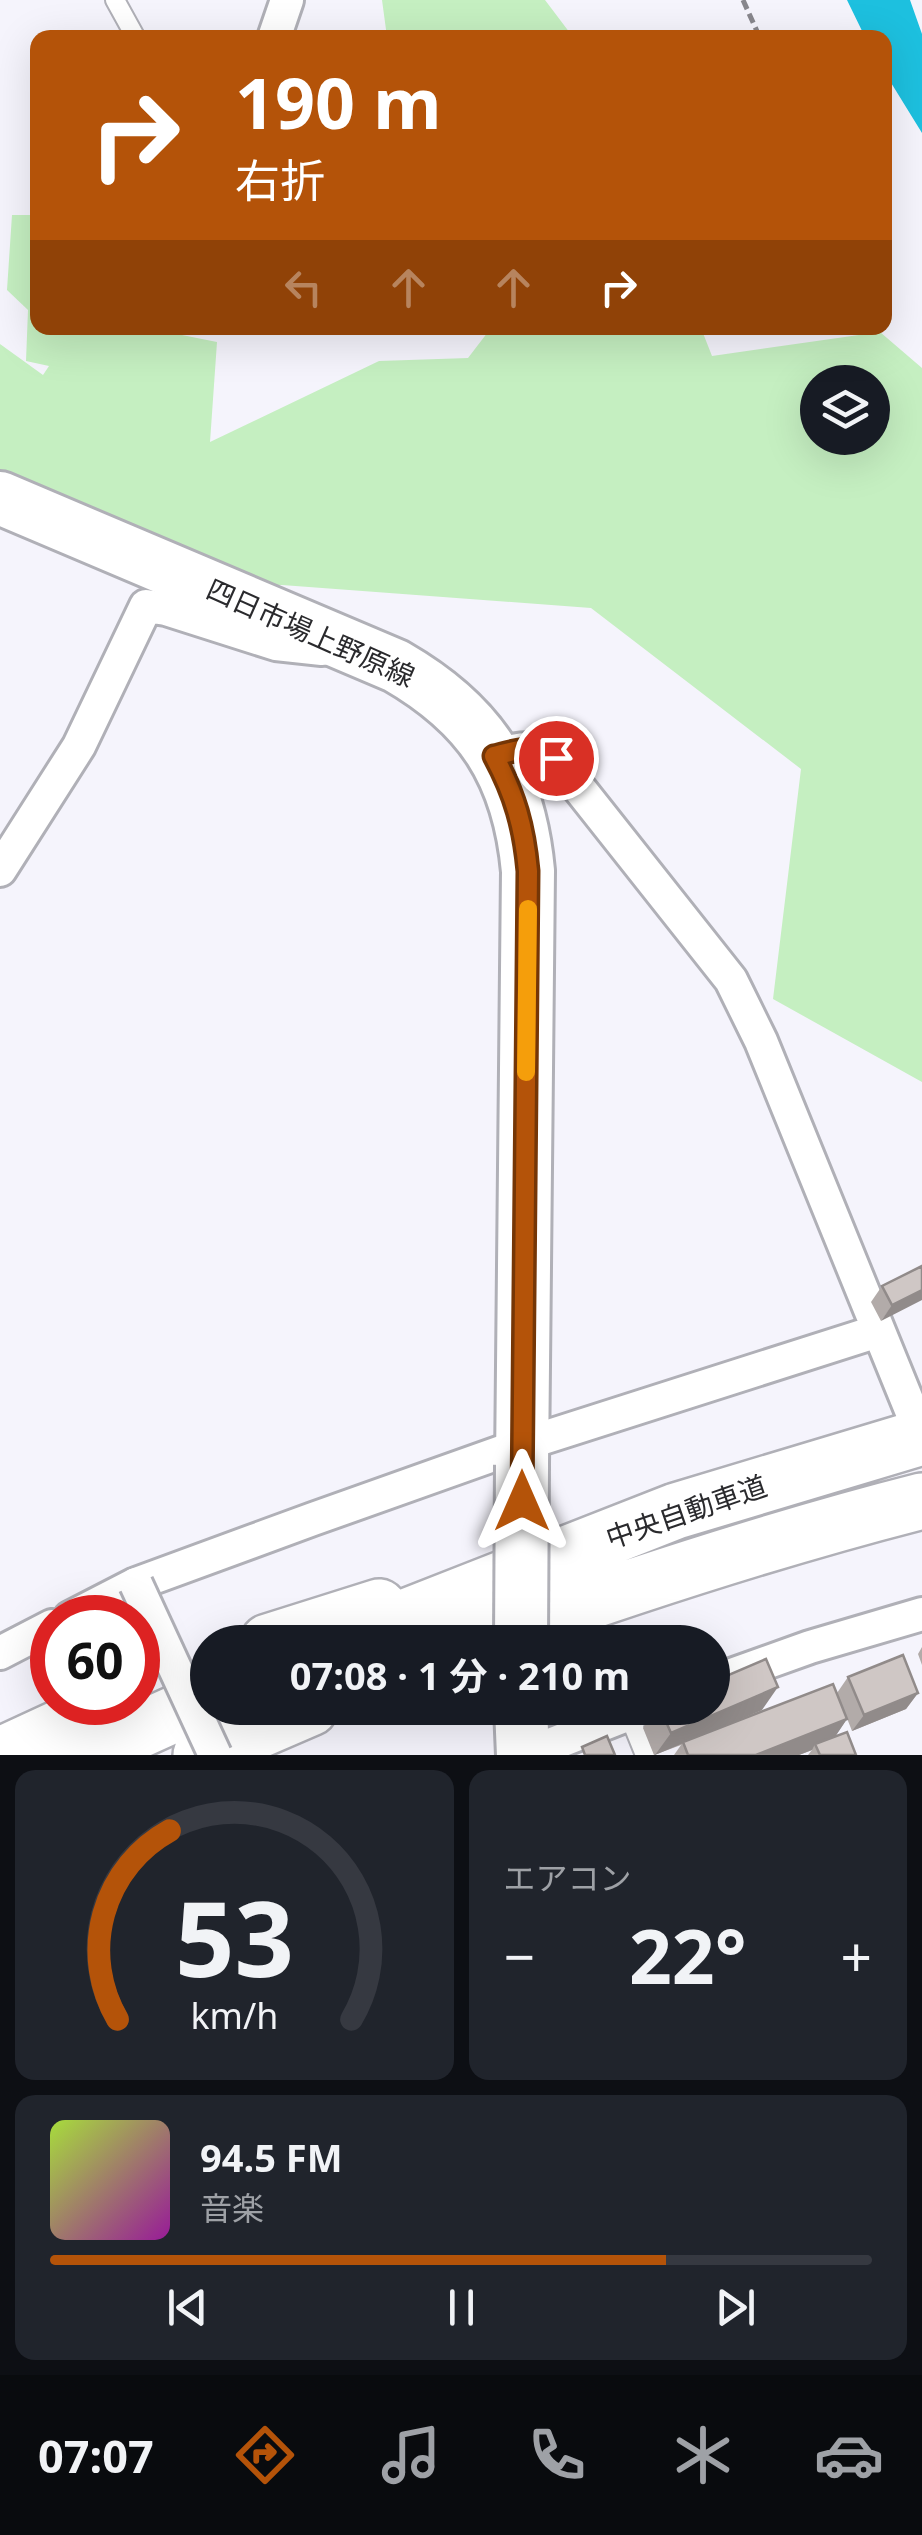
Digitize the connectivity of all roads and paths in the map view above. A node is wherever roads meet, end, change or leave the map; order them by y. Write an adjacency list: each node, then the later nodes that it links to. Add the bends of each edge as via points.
1 (114, 0): 4 (lane)
2 (287, 0): 5 (street)
3 (743, 0): 6 (path)
4 (131, 30)
5 (277, 30)
6 (756, 30)
7 (0, 498): 8 (main road, 四日市場上野原線)
8 (366, 654): 9 (main road, 四日市場上野原線, via 453,704); 10 (street, via 276,644 146,606 79,746)
9 (494, 756): 11 (street, via 529,748 556,758 731,980); 13 (main road, 四日市場上野原線, via 514,792 528,871)
10 (0, 870)
11 (878, 1330): 12 (street); 13 (street)
12 (922, 1437): 15 (highway, 中央自動車道)
13 (522, 1455): 16 (street); 22 (main road, 四日市場上野原線, bridge)
14 (922, 1501): 21 (highway, 中央自動車道, via 827,1525)
15 (676, 1510): 19 (highway); 20 (highway, 中央自動車道)
16 (136, 1584): 17 (street); 34 (street, bridge)
17 (115, 1595)
18 (922, 1614): 26 (street)
19 (321, 1625)
20 (385, 1625)
21 (520, 1625)
22 (521, 1625)
23 (30, 1638): 24 (street)
24 (0, 1654)
25 (190, 1673): 27 (highway)
26 (730, 1675)
27 (160, 1685)
28 (190, 1707): 36 (highway)
29 (66, 1725): 35 (highway)
30 (274, 1725): 34 (highway)
31 (578, 1725): 33 (street)
32 (639, 1725): 38 (lane)
33 (523, 1739)
34 (229, 1746): 37 (highway)
35 (1, 1755)
36 (84, 1755)
37 (201, 1755)
38 (645, 1755)

